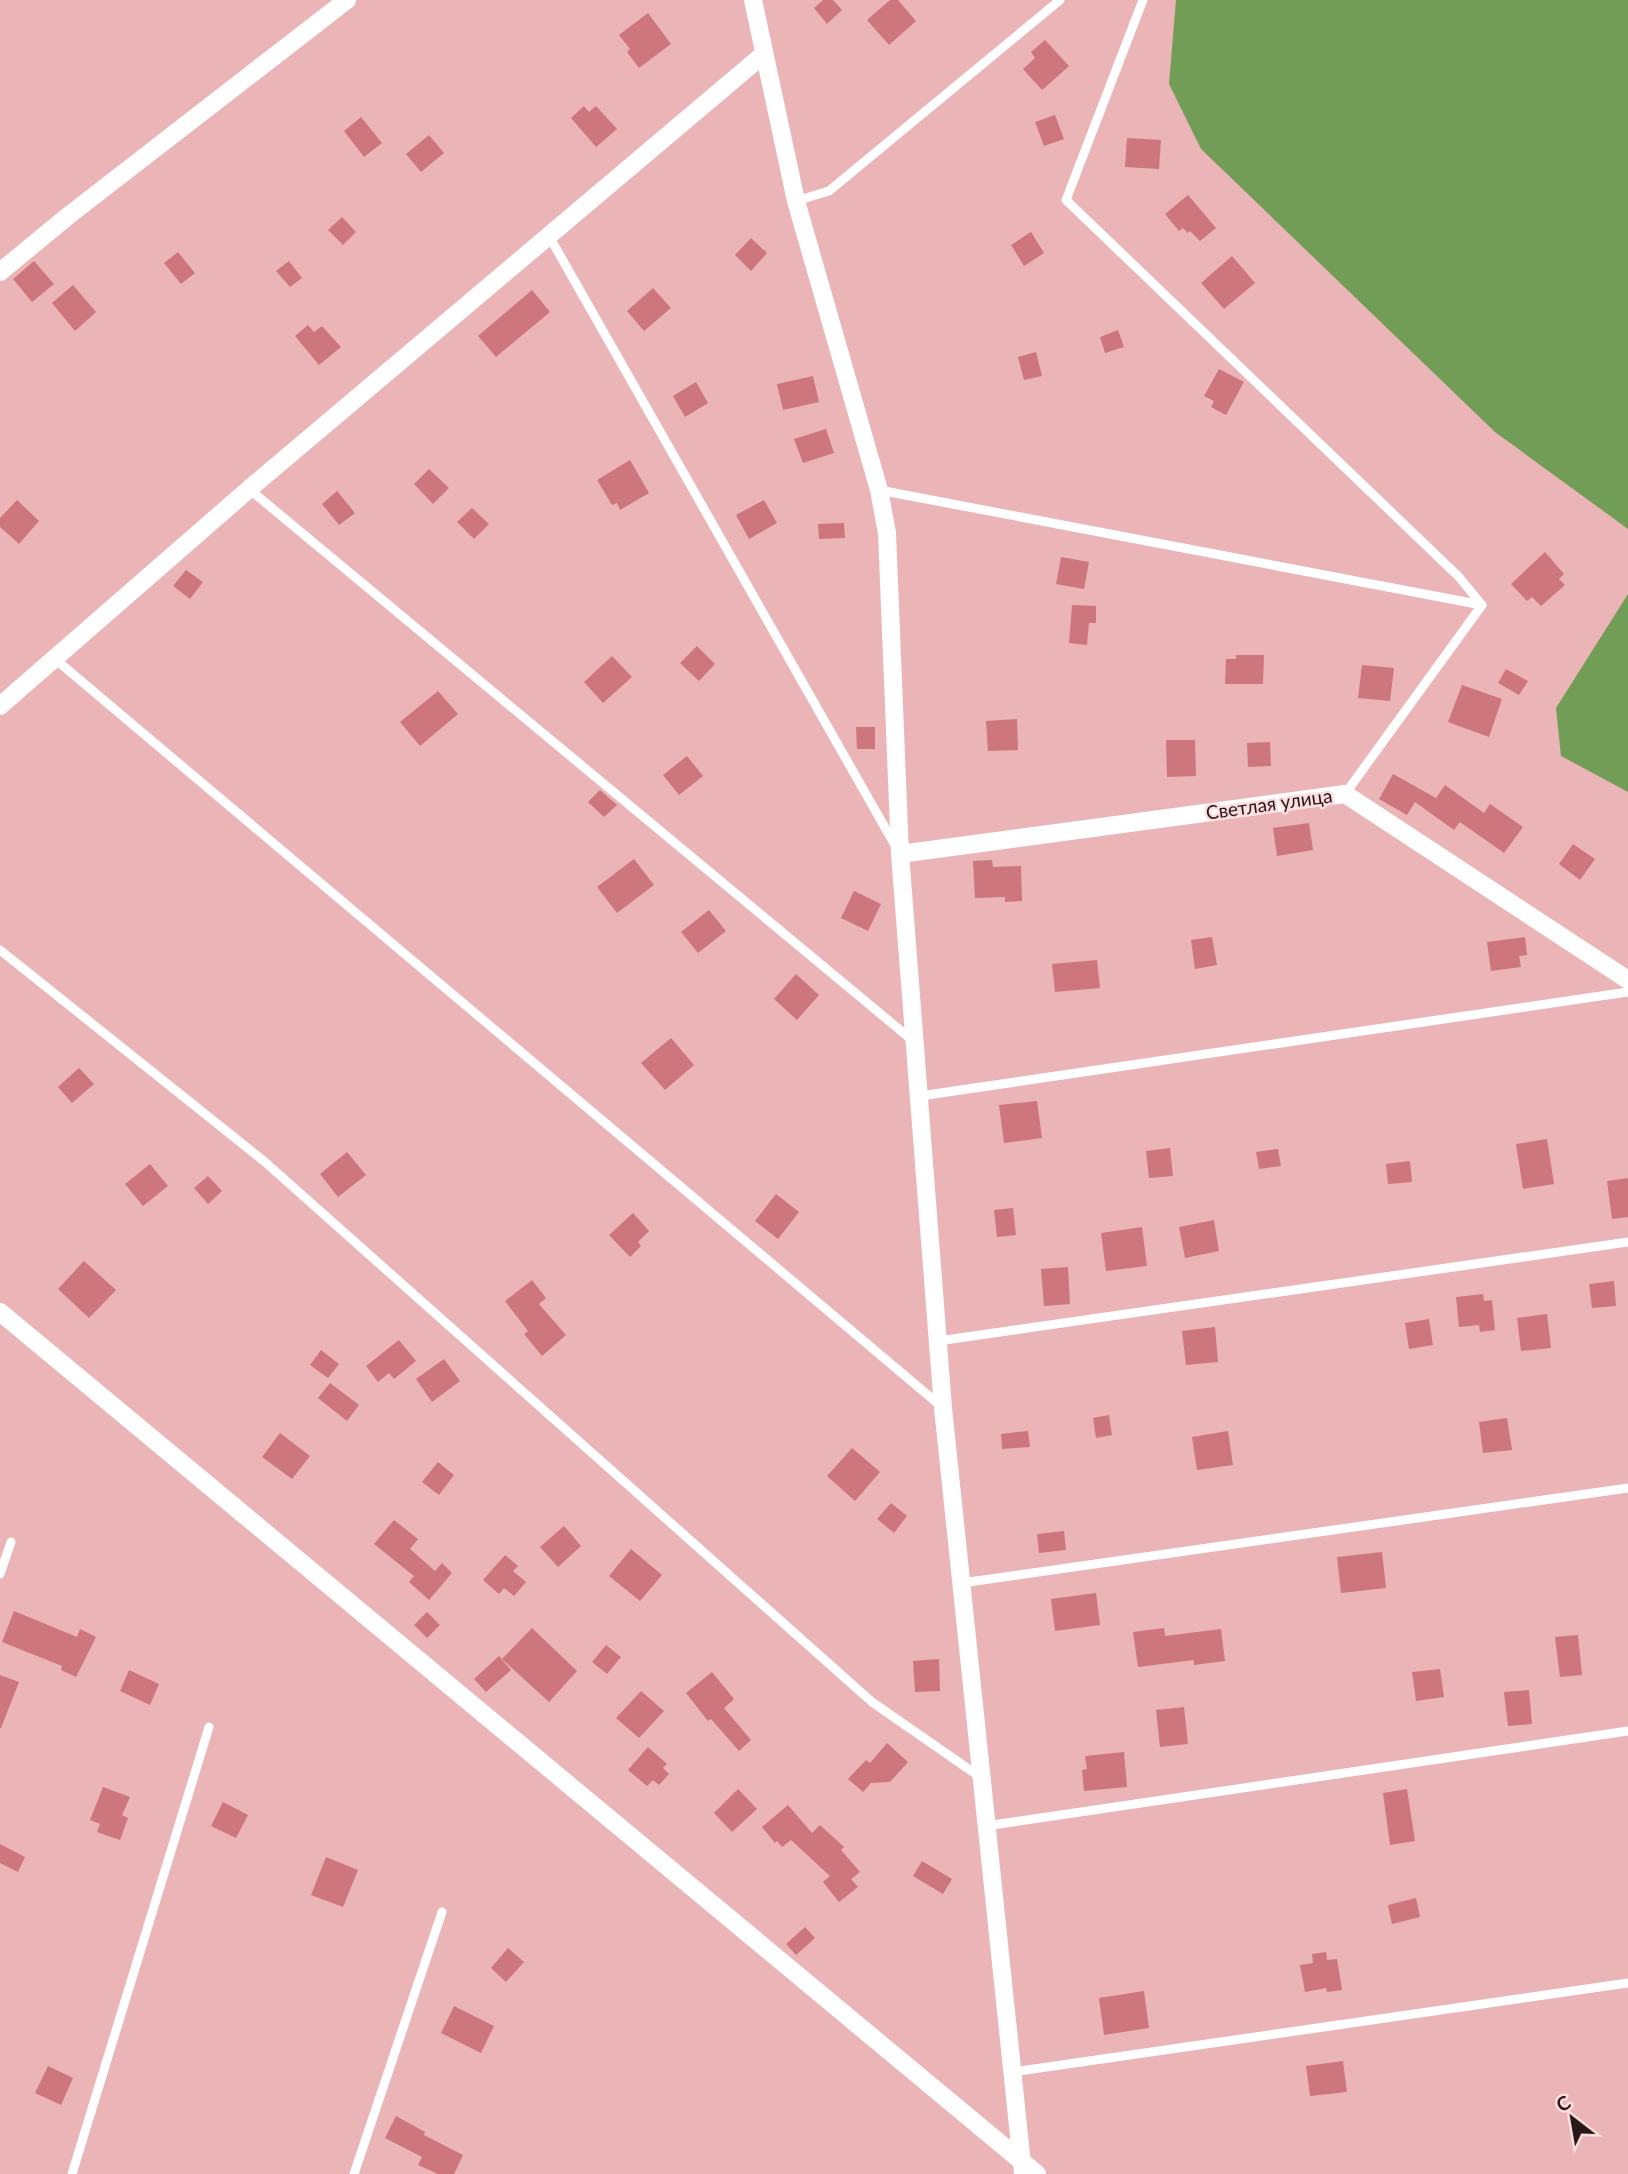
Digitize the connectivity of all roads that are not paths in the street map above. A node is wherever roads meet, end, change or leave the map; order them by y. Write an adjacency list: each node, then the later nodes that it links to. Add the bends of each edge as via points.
1 (347, 0): 8 (street)
2 (753, 0): 5 (street)
3 (1060, 0): 6 (lane, via 829,191)
4 (1143, 0): 11 (lane, via 1066,200 1459,577)
5 (764, 54): 6 (street); 7 (street)
6 (796, 201): 10 (street)
7 (549, 236): 9 (street); 15 (lane)
8 (0, 272)
9 (249, 489): 12 (street); 19 (lane)
10 (879, 490): 11 (lane); 15 (street, via 887,533)
11 (1482, 605): 14 (lane)
12 (55, 659): 13 (street); 24 (lane)
13 (0, 706)
14 (1345, 794): 15 (street, Светлая улица); 17 (street, Светлая улица)
15 (900, 854): 19 (street)
16 (0, 950): 31 (lane, via 265,1162 872,1702)
17 (1628, 980)
18 (1628, 992): 20 (lane)
19 (916, 1043): 20 (street)
20 (920, 1096): 23 (street)
21 (1628, 1242): 23 (lane)
22 (0, 1312): 36 (street)
23 (938, 1341): 24 (street)
24 (943, 1408): 28 (street)
25 (1628, 1488): 28 (lane)
26 (11, 1542): 27 (lane)
27 (0, 1574)
28 (962, 1583): 31 (street)
29 (209, 1727): 37 (lane)
30 (1628, 1731): 32 (lane)
31 (982, 1778): 32 (street)
32 (986, 1826): 35 (street)
33 (442, 1912): 38 (lane)
34 (1628, 1983): 35 (lane)
35 (1013, 2072): 36 (street)
36 (1023, 2168): 39 (street)
37 (72, 2174)
38 (354, 2174)
39 (1037, 2174)

